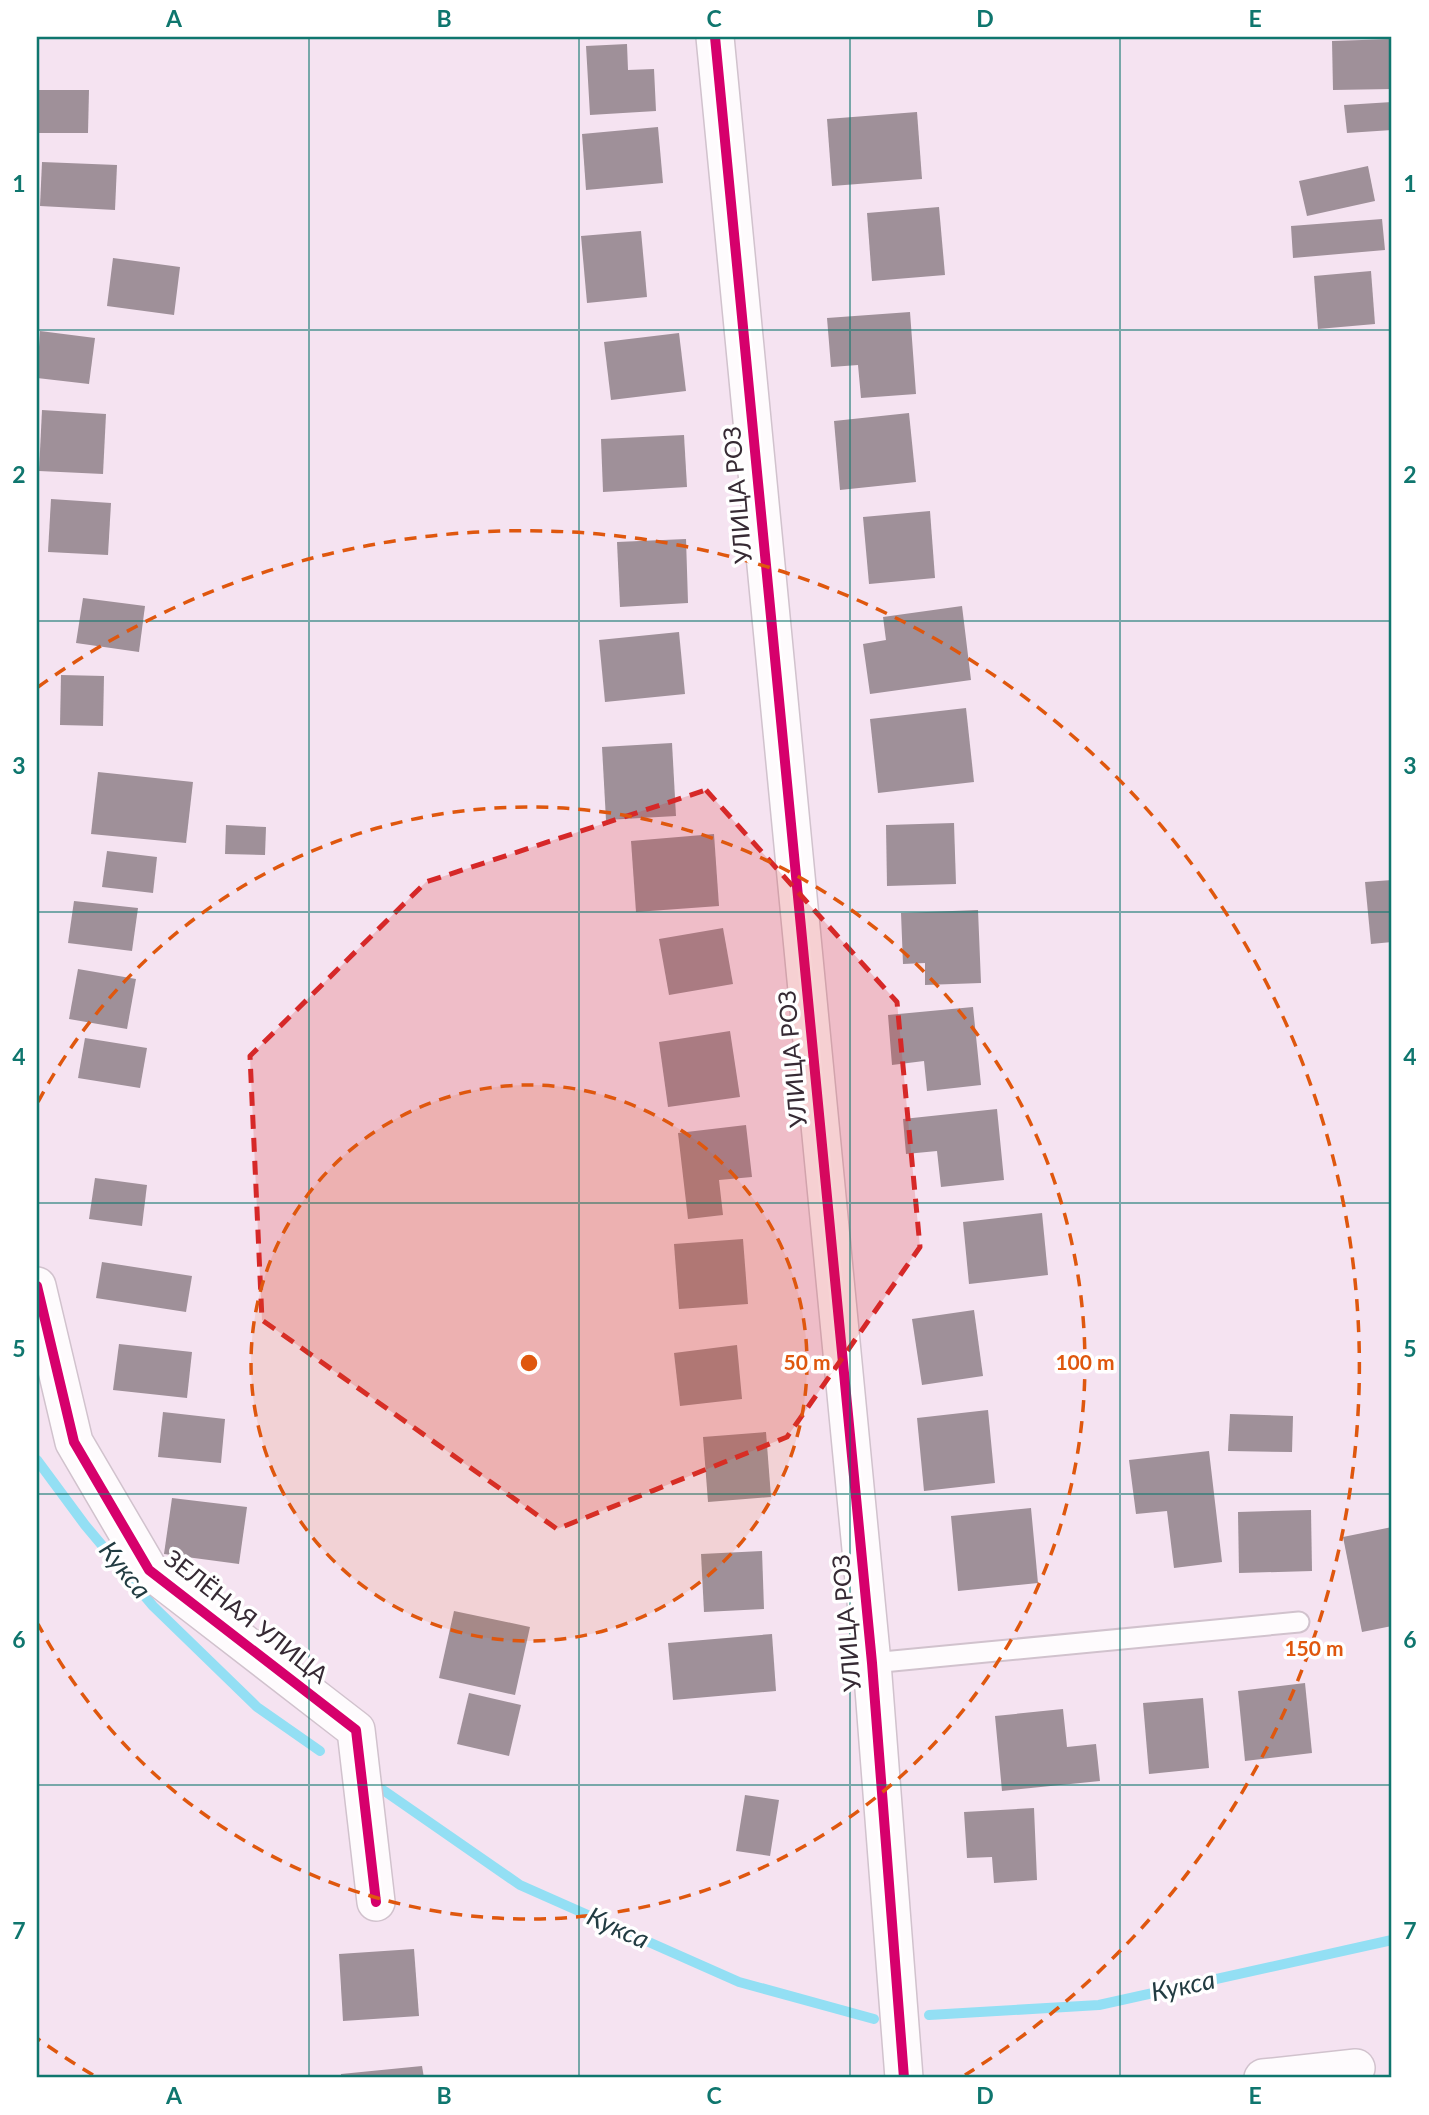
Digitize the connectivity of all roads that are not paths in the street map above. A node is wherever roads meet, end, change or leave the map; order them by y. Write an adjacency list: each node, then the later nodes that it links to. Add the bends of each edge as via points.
1 (715, 37): 4 (street, УЛИЦА РОЗ)
2 (37, 1286): 5 (street, ЗЕЛЁНАЯ УЛИЦА, via 74,1442 149,1570 356,1730)
3 (1299, 1622): 4 (lane)
4 (872, 1662): 7 (street, УЛИЦА РОЗ)
5 (376, 1902)
6 (1356, 2068): 8 (street)
7 (904, 2078)
8 (1263, 2078)

